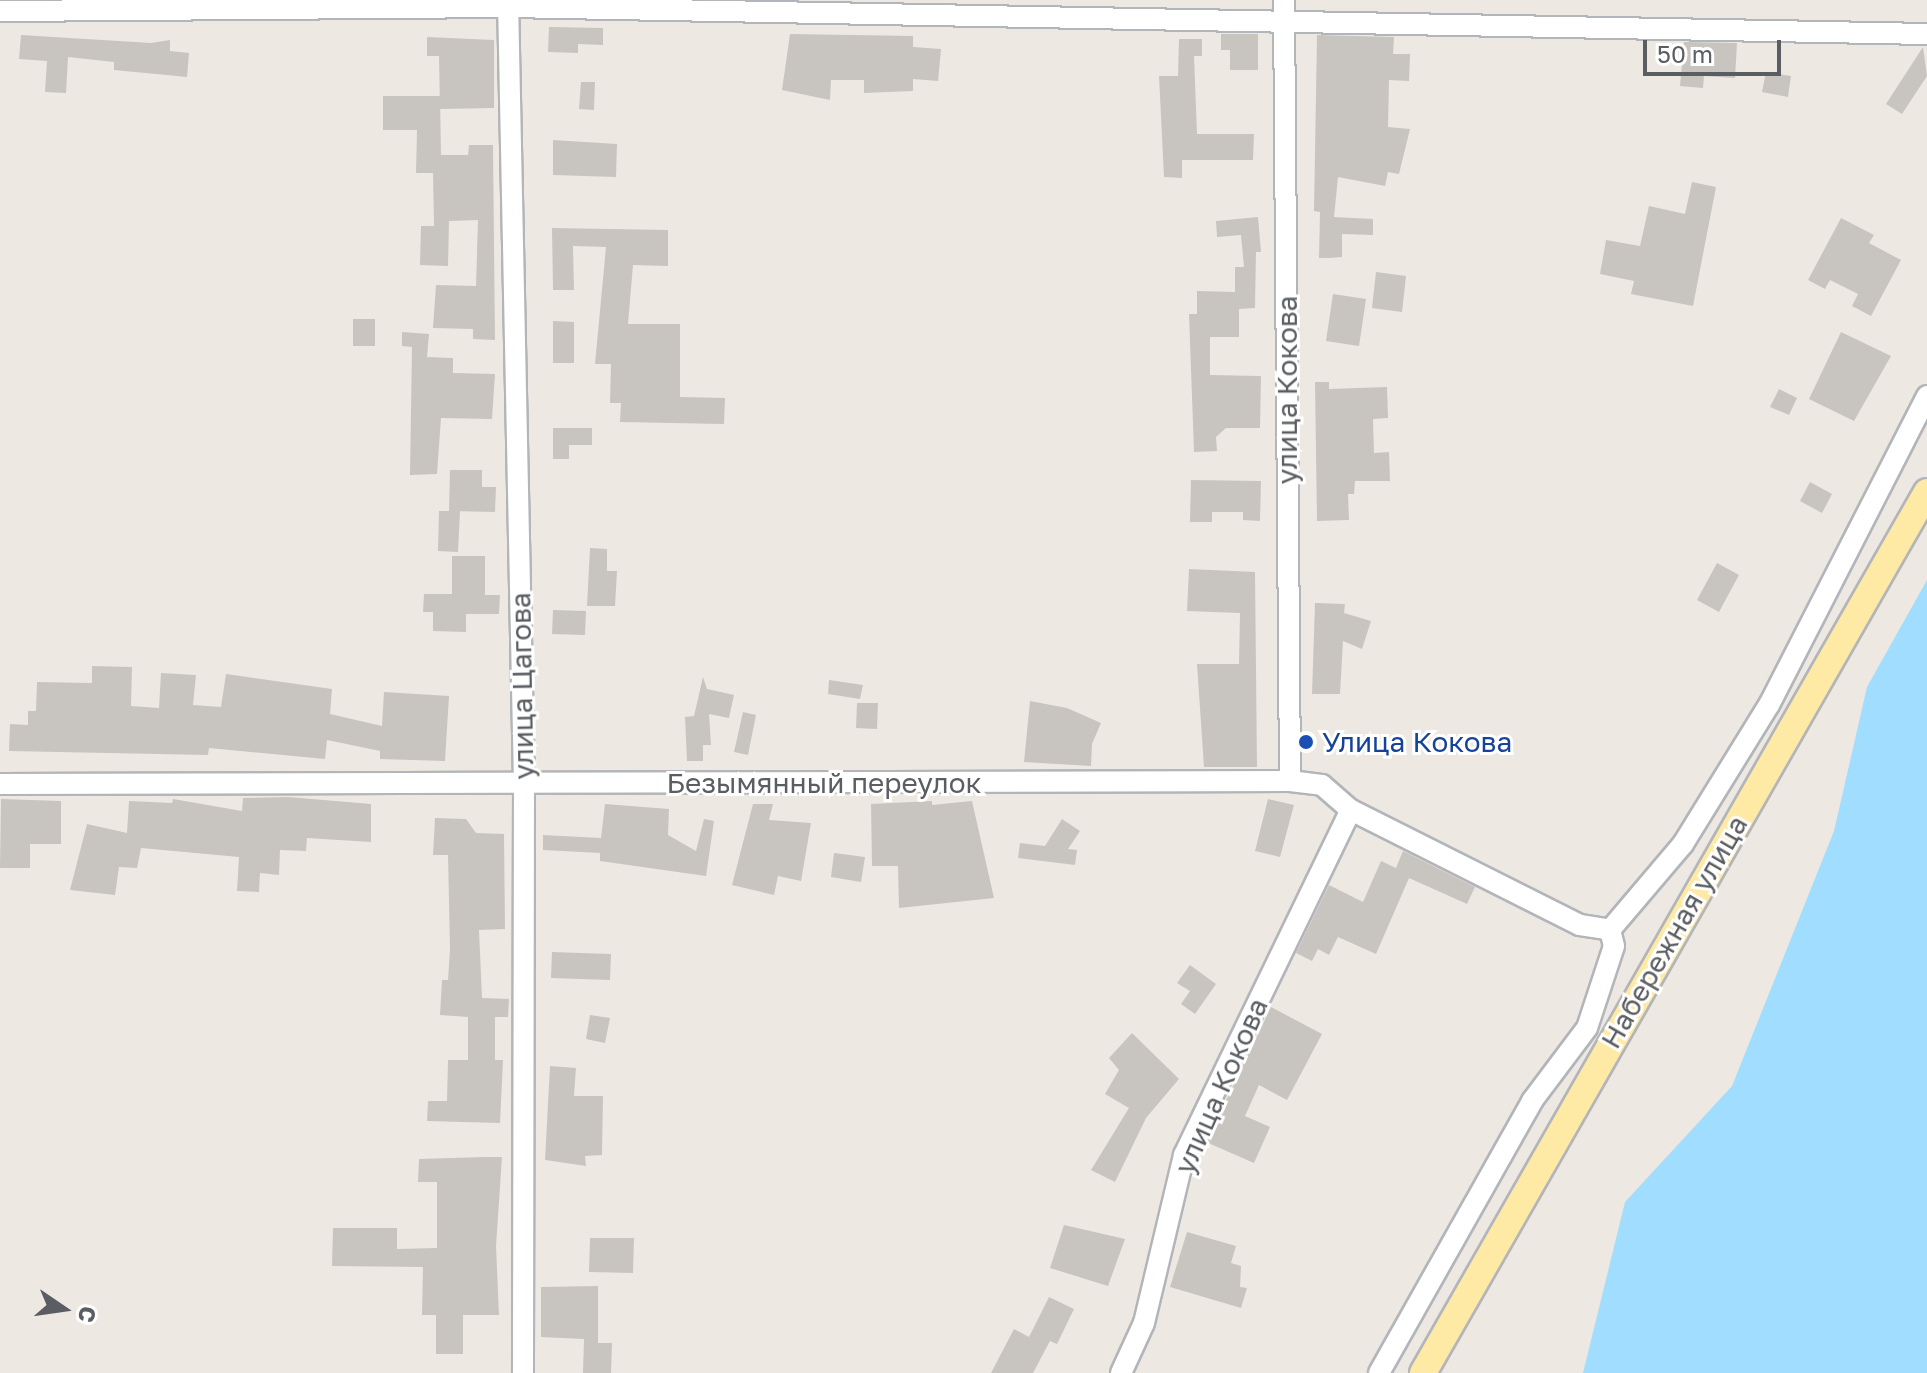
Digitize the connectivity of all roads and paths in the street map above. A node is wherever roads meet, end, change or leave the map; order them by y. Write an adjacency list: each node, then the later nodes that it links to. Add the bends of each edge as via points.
1 (1284, 0): 4 (street, улица Кокова)
2 (508, 3): 3 (street); 4 (street); 10 (street, улица Цагова)
3 (0, 11)
4 (1284, 21): 5 (street); 8 (street, улица Кокова)
5 (1927, 34)
6 (1927, 396): 12 (street, via 1769,705 1683,844)
7 (1927, 492): 16 (main road, Набережная улица)
8 (1290, 781): 10 (street, Безымянный переулок); 11 (street, Безымянный переулок, via 1322,785)
9 (0, 784): 10 (street, Безымянный переулок)
10 (524, 784): 13 (street, улица Цагова)
11 (1351, 810): 12 (street, Безымянный переулок, via 1580,925); 14 (street, улица Кокова, via 1184,1155 1144,1323)
12 (1610, 930): 15 (street, via 1614,946 1587,1028 1532,1101)
13 (523, 1373)
14 (1121, 1373)
15 (1379, 1373)
16 (1423, 1373)

